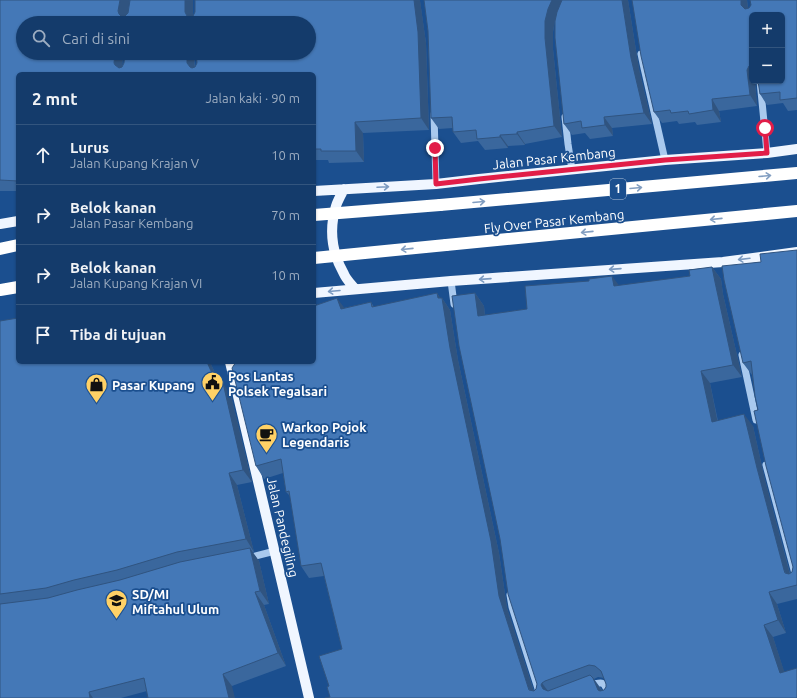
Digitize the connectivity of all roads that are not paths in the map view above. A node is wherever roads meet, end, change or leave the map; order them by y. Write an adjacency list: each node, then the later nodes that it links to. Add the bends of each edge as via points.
1 (640, 46): 7 (street)
2 (760, 84): 6 (street)
3 (433, 110): 10 (street)
4 (564, 113): 8 (street)
5 (797, 149): 6 (main road, Jalan Pasar Kembang)
6 (767, 153): 7 (main road, Jalan Pasar Kembang)
7 (665, 160): 8 (main road, Jalan Pasar Kembang)
8 (572, 170): 10 (main road, Jalan Pasar Kembang)
9 (797, 174): 14 (highway, Fly Over Pasar Kembang / 1, one-way to 9, bridge)
10 (436, 184): 11 (main road, Jalan Pasar Kembang, one-way to 10)
11 (344, 189): 12 (main road, Jalan Pasar Kembang); 23 (main road, via 336,206 332,225 333,244 344,275)
12 (316, 191)
13 (797, 211): 20 (highway, Fly Over Pasar Kembang, one-way to 20, bridge)
14 (316, 215)
15 (16, 221): 16 (main road)
16 (0, 224)
17 (16, 245): 18 (highway)
18 (0, 248)
19 (797, 252): 21 (main road, one-way to 21, via 723,265)
20 (316, 258)
21 (451, 281): 23 (main road); 26 (street)
22 (16, 287): 24 (highway)
23 (355, 289): 25 (main road, one-way to 25)
24 (0, 290)
25 (316, 292)
26 (456, 315)
27 (740, 347): 29 (street)
28 (230, 364): 31 (main road, Jalan Pandegiling)
29 (757, 425)
30 (764, 456): 33 (street)
31 (275, 551): 32 (street); 36 (main road, Jalan Pandegiling)
32 (238, 560)
33 (797, 581)
34 (510, 591): 37 (street, via 512,606)
35 (585, 688): 38 (street, via 602,683 606,686)
36 (309, 698)
37 (541, 698)
38 (610, 698)

